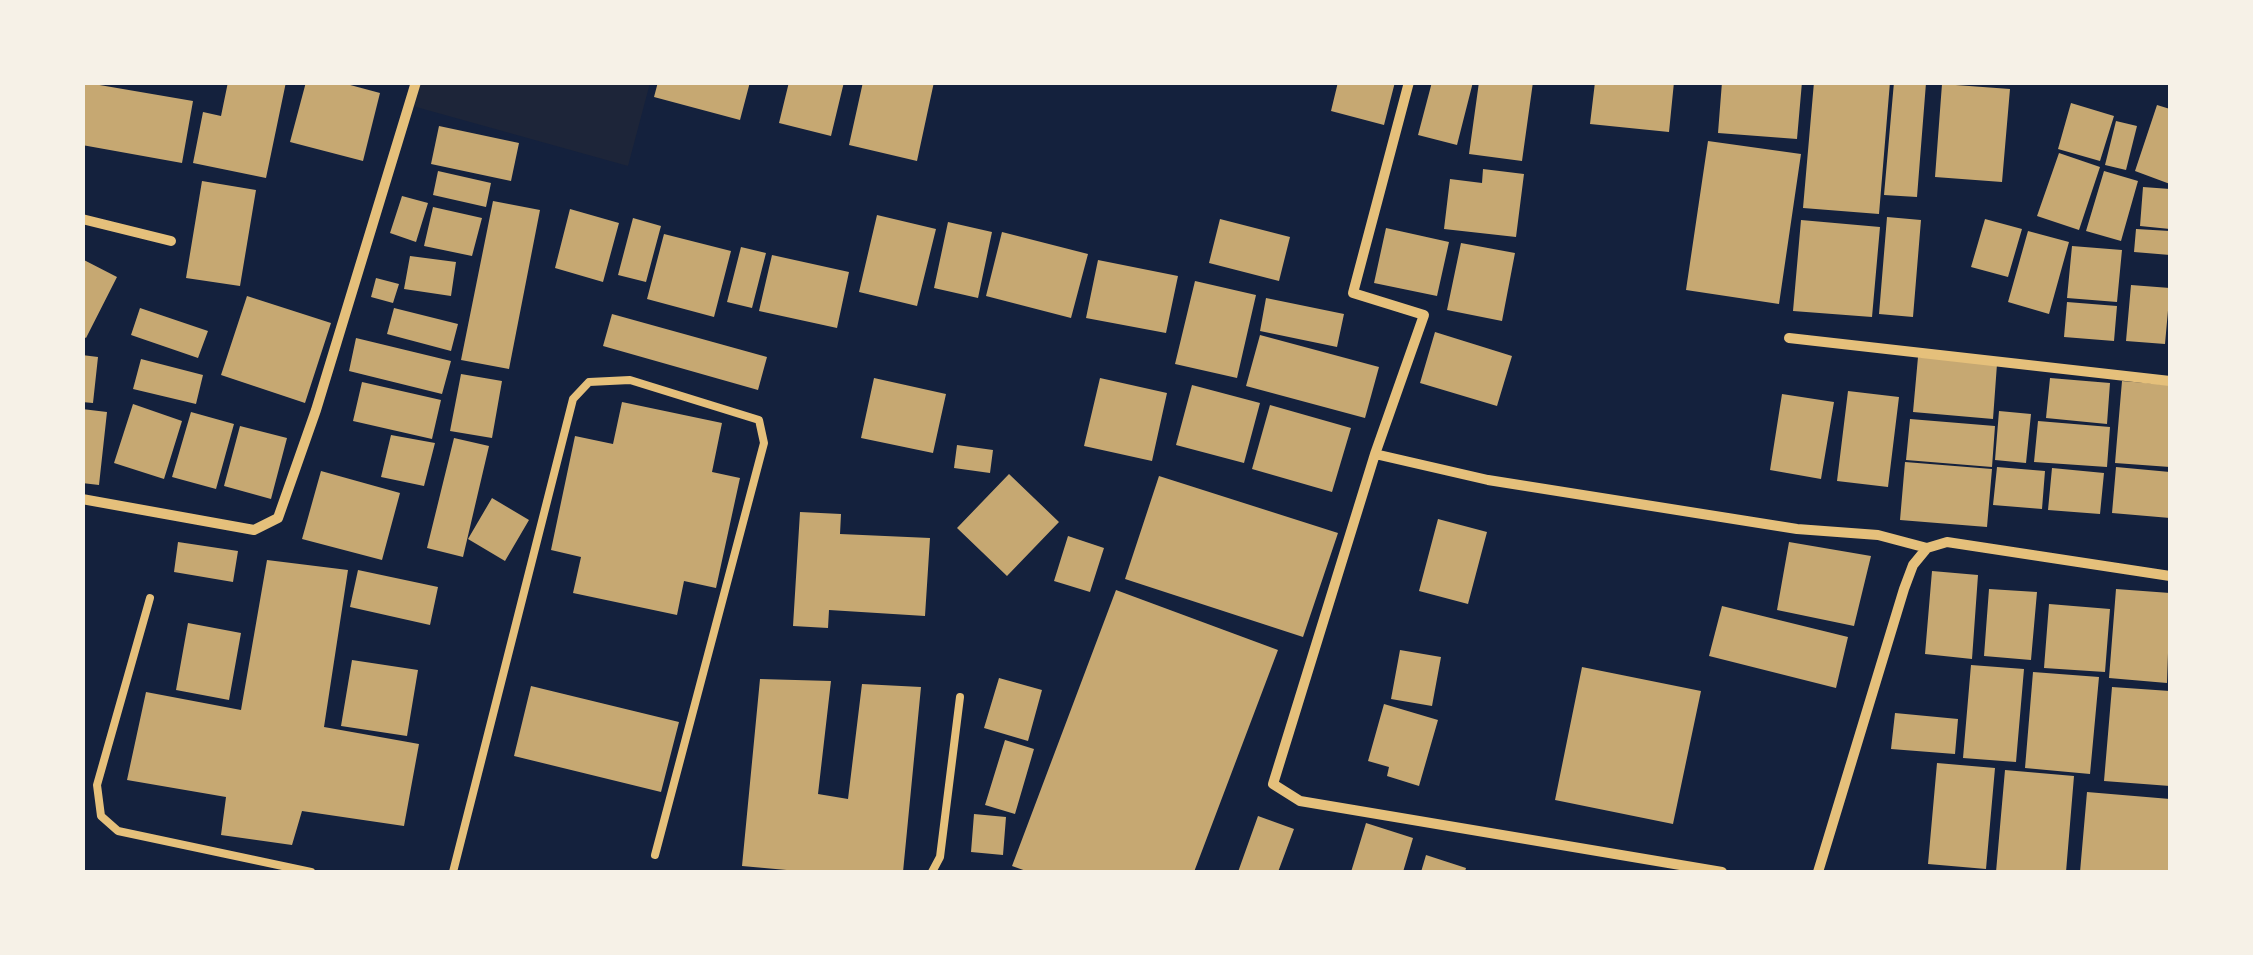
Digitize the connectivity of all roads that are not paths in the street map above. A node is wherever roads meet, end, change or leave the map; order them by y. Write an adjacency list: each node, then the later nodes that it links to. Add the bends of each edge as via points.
1 (416, 82): 8 (street, via 278,518 254,530)
2 (1409, 82): 7 (street, via 1353,293 1424,315)
3 (82, 219): 4 (street)
4 (171, 240)
5 (1789, 338): 6 (street)
6 (2170, 382)
7 (1375, 454): 9 (street, via 1488,480 1797,529 1878,535); 17 (street, via 1273,784 1300,801)
8 (82, 500)
9 (1927, 548): 10 (street, via 1946,542); 18 (street, via 1904,589)
10 (2170, 576)
11 (150, 598): 14 (lane, via 97,784 101,816 118,830)
12 (960, 697): 16 (lane, via 940,857)
13 (656, 855): 15 (lane, via 764,443 759,420 630,380 589,382 573,399)
14 (311, 872)
15 (454, 872)
16 (932, 872)
17 (1722, 872)
18 (1818, 872)

